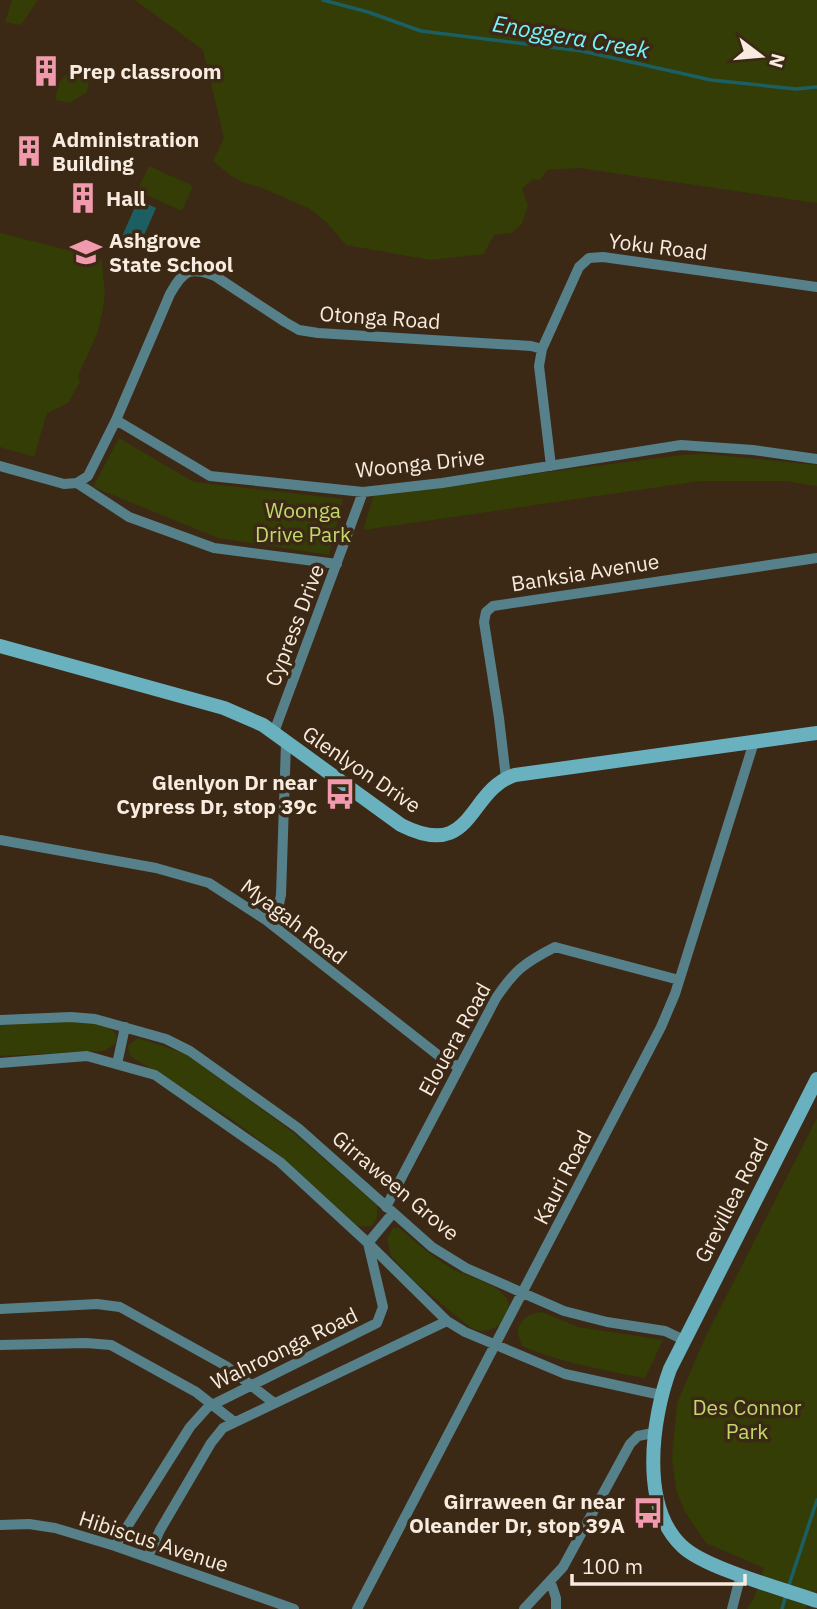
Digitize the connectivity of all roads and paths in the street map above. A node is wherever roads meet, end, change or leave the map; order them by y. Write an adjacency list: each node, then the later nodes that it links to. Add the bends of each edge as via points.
1 (817, 287): 2 (street, Yoku Road, via 589,258 579,267)
2 (542, 349): 3 (street, Otonga Road, via 299,330 215,276 190,271 180,277 170,294); 6 (street, Yoku Road, via 539,366)
3 (116, 419): 7 (street, via 88,476); 8 (street, Woonga Drive, via 210,476)
4 (817, 458): 6 (street, Woonga Drive, via 681,445)
5 (0, 466): 7 (street, via 43,480)
6 (551, 466): 8 (street, Woonga Drive)
7 (77, 484): 10 (street, via 129,517 214,548)
8 (363, 492): 10 (street, Cypress Drive)
9 (817, 558): 16 (street, Banksia Avenue, via 492,606 484,622)
10 (337, 564): 12 (street, Cypress Drive)
11 (0, 646): 12 (street, Glenlyon Drive, via 224,708)
12 (274, 732): 14 (street, Glenlyon Drive)
13 (817, 733): 15 (street)
14 (286, 743): 16 (street, Glenlyon Drive, via 401,825 429,834 447,833 464,825); 18 (street, via 281,895)
15 (754, 743): 16 (street); 19 (street, Kauri Road)
16 (506, 778)
17 (0, 840): 18 (street, Myagah Road, via 156,868 209,883)
18 (266, 920): 24 (street, Myagah Road)
19 (679, 980): 24 (street, Elouera Road, via 555,947 525,962 510,977); 28 (street, Kauri Road, via 661,1027)
20 (0, 1020): 21 (street, Girraween Grove, via 95,1018)
21 (125, 1027): 23 (street); 26 (street, Girraween Grove, via 190,1051 298,1128)
22 (0, 1063): 23 (street, via 87,1056)
23 (117, 1064): 27 (street, via 155,1075 234,1129 280,1163)
24 (459, 1067): 26 (street, Elouera Road)
25 (817, 1079): 31 (street, Grevillea Road)
26 (389, 1210): 27 (street, Elouera Road); 28 (street, Girraween Grove, via 432,1247)
27 (368, 1243): 30 (street); 34 (street, Wahroonga Road, via 383,1307 377,1323)
28 (523, 1293): 31 (street, Girraween Grove, via 564,1311 665,1331); 33 (street, Kauri Road)
29 (0, 1308): 34 (street, via 120,1307 226,1366)
30 (447, 1321): 33 (street); 37 (street, Wahroonga Road)
31 (684, 1340): 35 (street)
32 (0, 1345): 36 (street, via 111,1345)
33 (496, 1345): 35 (street, via 565,1374); 47 (street, Kauri Road)
34 (251, 1386): 36 (street, Wahroonga Road); 37 (street)
35 (661, 1395): 39 (street)
36 (213, 1404): 38 (street); 41 (street, Wahroonga Road, via 190,1427)
37 (274, 1404): 38 (street, Wahroonga Road)
38 (233, 1421): 42 (street, Wahroonga Road, via 211,1443)
39 (657, 1432): 43 (street, via 654,1481 668,1530 684,1548); 44 (street, via 638,1436 630,1444)
40 (0, 1525): 41 (street, Hibiscus Avenue, via 42,1526)
41 (115, 1546): 42 (street, Hibiscus Avenue)
42 (148, 1557): 46 (street, Hibiscus Avenue)
43 (741, 1574): 45 (street); 50 (street)
44 (551, 1583): 48 (street); 49 (street)
45 (811, 1599)
46 (293, 1609)
47 (358, 1609)
48 (524, 1609)
49 (556, 1609)
50 (732, 1609)

